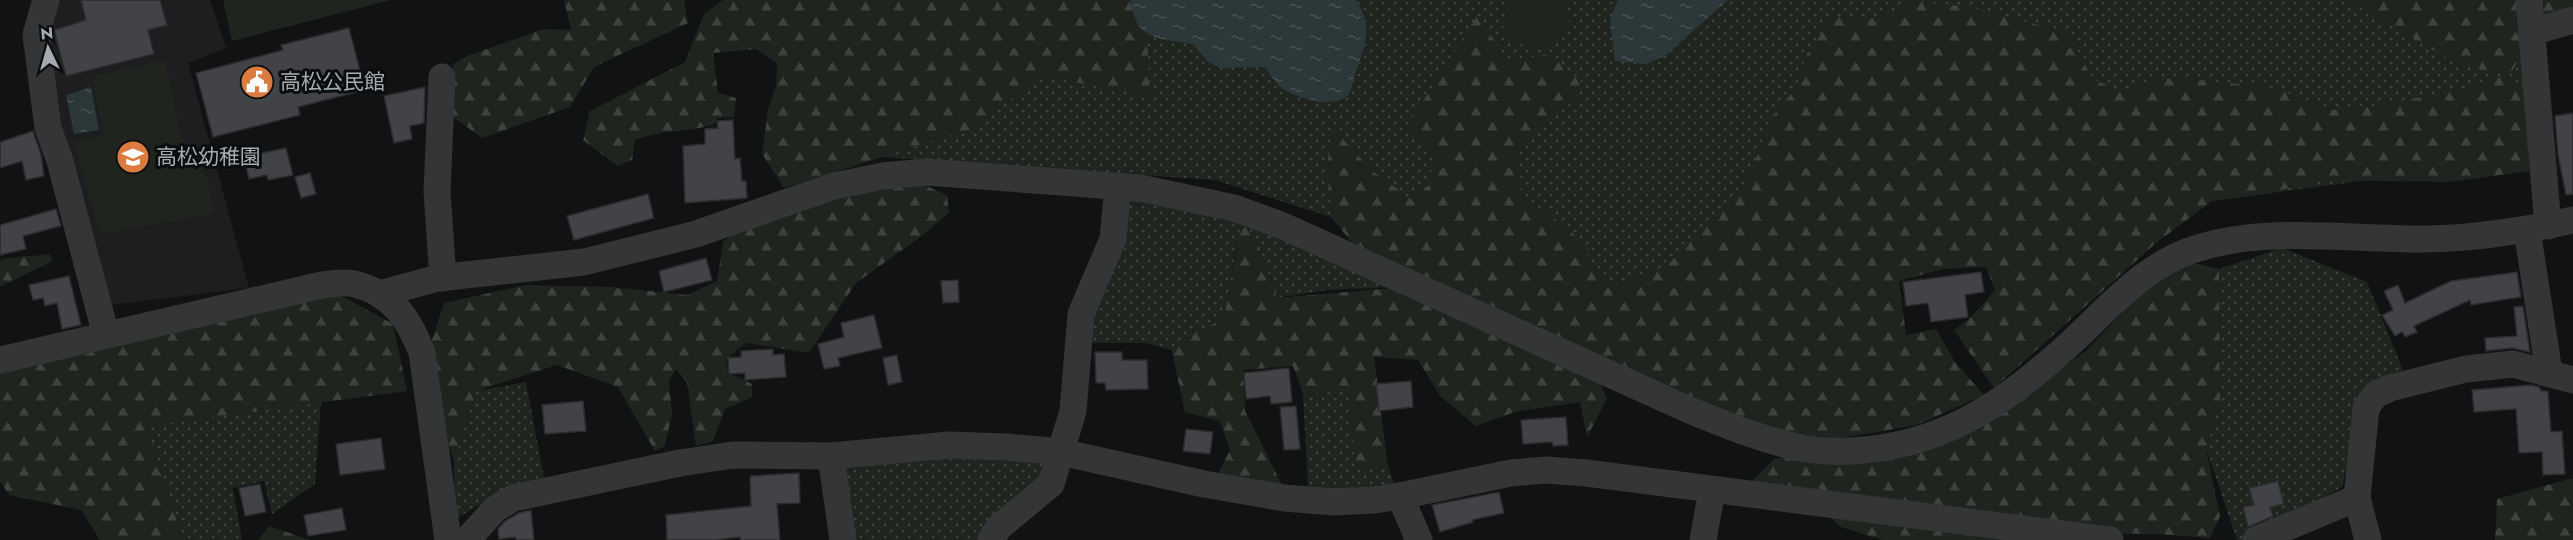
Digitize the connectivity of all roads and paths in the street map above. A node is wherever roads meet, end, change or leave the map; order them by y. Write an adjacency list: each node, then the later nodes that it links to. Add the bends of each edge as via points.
1 (46, 0): 10 (street, via 36,36 48,128)
2 (2529, 0): 4 (street)
3 (2573, 20): 4 (street)
4 (2532, 33): 7 (street)
5 (442, 77): 8 (street, via 437,192)
6 (1118, 186): 7 (street, via 1170,194 1281,225 1746,433 1808,450 1848,452 1923,440 1988,409 2017,390 2154,269 2192,249 2228,239 2475,237); 8 (street, via 927,172 883,176 834,186 696,234 584,262); 13 (street, via 1113,239 1081,314 1072,411)
7 (2549, 225): 12 (street)
8 (442, 278): 9 (street)
9 (379, 294): 10 (street, via 353,283 322,285); 18 (street, via 412,327 422,353)
10 (106, 335): 11 (street)
11 (0, 360)
12 (2561, 376): 17 (street, via 2513,364 2466,369 2375,395 2366,408)
13 (1062, 453): 14 (street, via 949,445); 16 (street, via 1284,498 1334,502); 21 (street, via 1051,484 998,528)
14 (831, 456): 19 (street, via 723,457 513,498 495,510); 20 (street)
15 (1712, 490): 16 (street, via 1547,470 1511,473); 23 (street); 24 (street)
16 (1400, 496): 22 (street)
17 (2357, 498): 25 (street); 26 (street)
18 (448, 540)
19 (468, 540)
20 (843, 540)
21 (991, 540)
22 (1419, 540)
23 (1703, 540)
24 (2110, 540)
25 (2256, 540)
26 (2368, 540)

